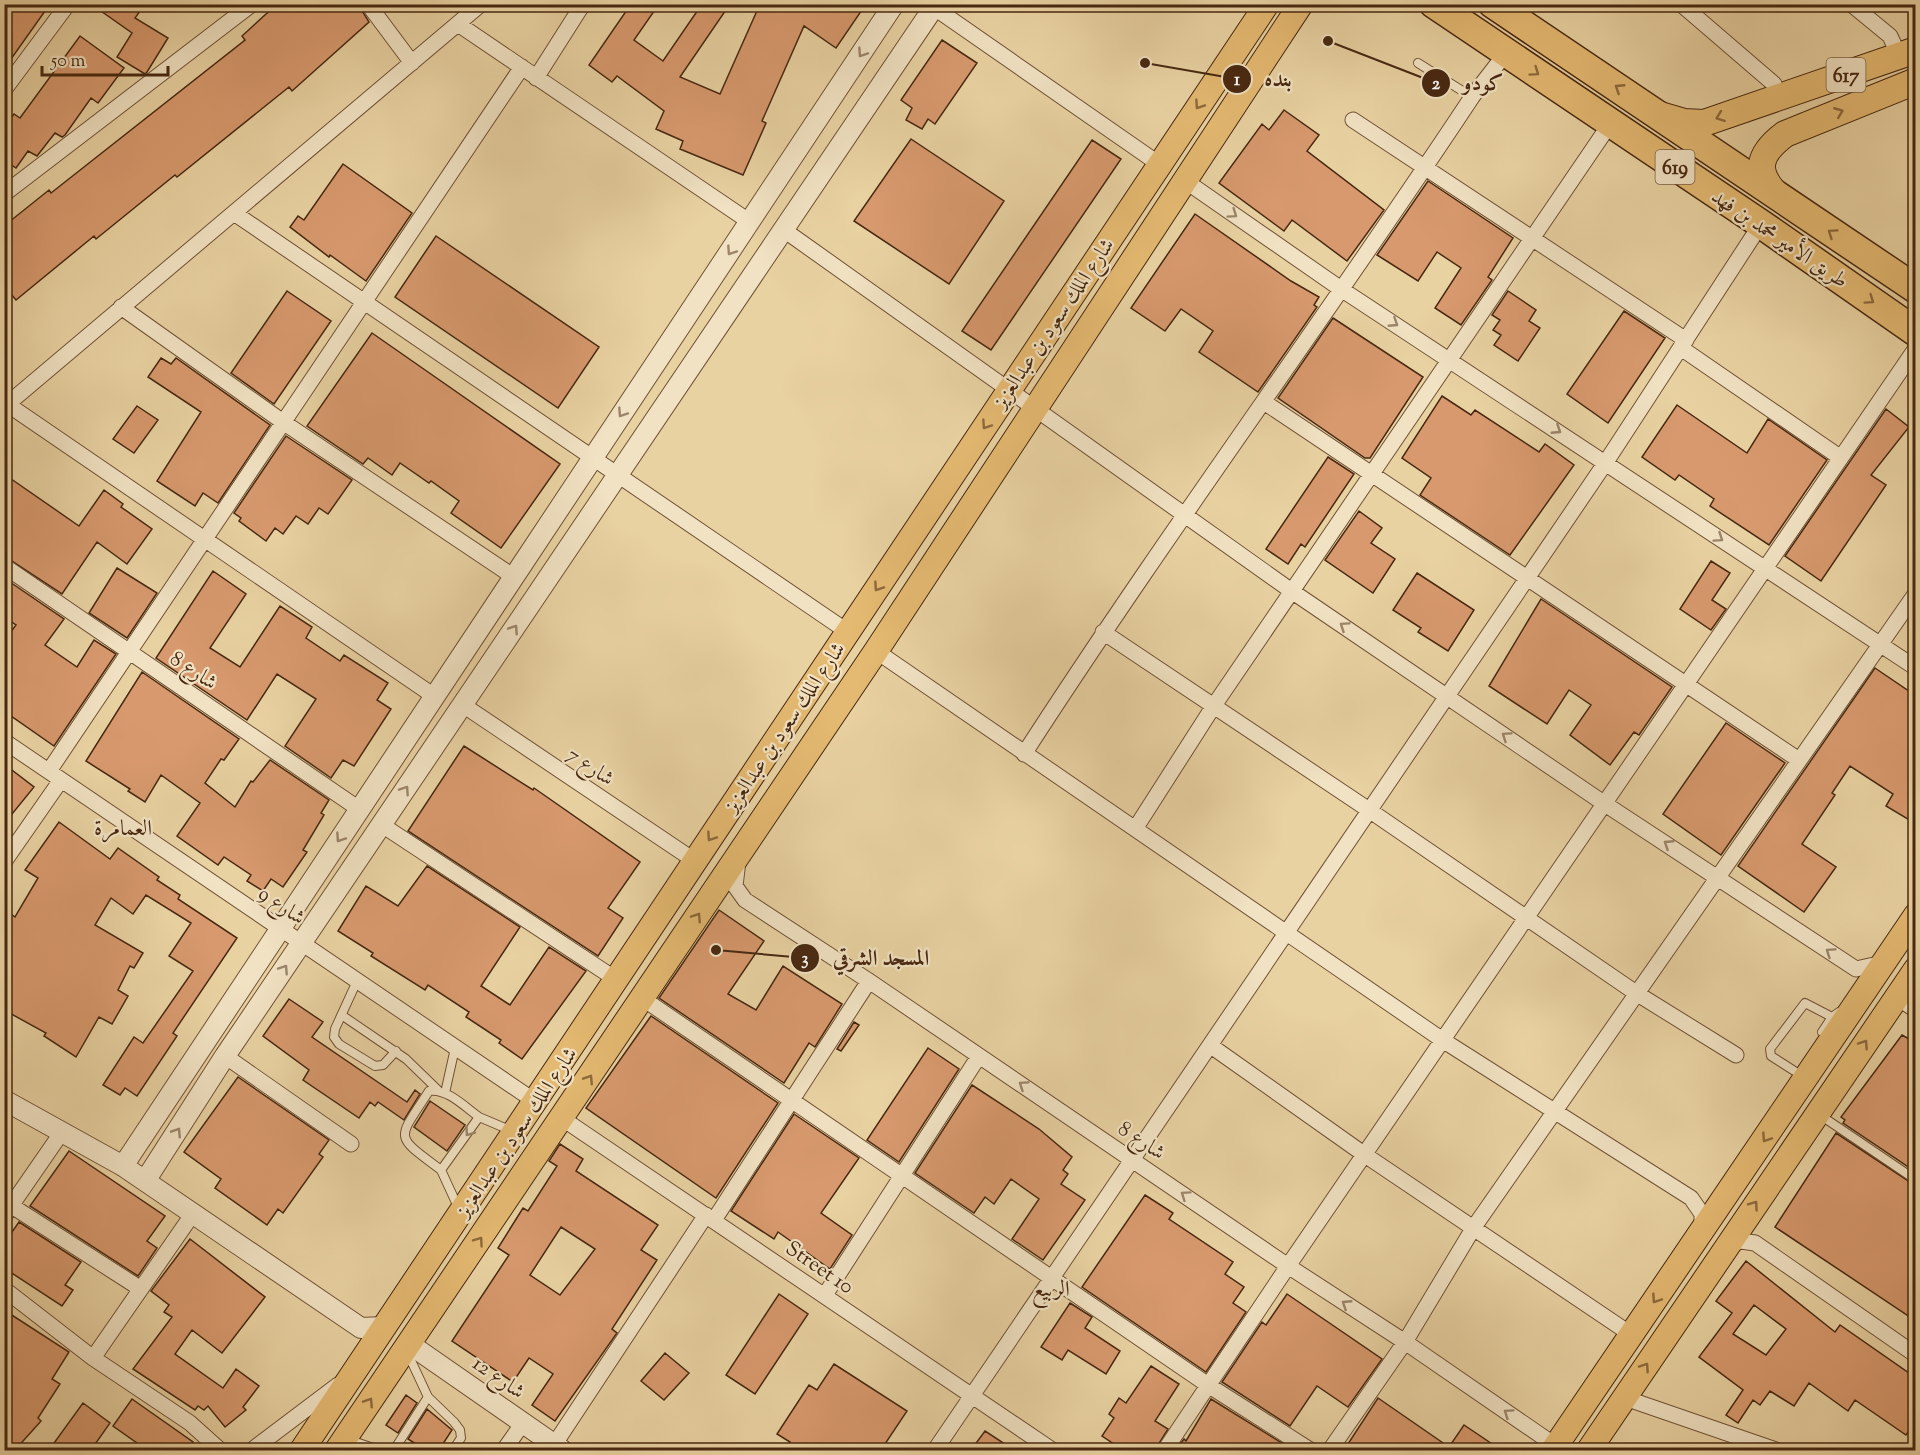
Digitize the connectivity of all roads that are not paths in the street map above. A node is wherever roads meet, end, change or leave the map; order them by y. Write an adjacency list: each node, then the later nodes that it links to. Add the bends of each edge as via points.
1 (68, 4): 22 (street)
2 (252, 4): 32 (street)
3 (368, 4): 17 (street)
4 (481, 4): 14 (street)
5 (583, 4): 20 (street)
6 (894, 4): 35 (street, one-way to 35)
7 (1267, 4): 29 (main road, شارع الملك سعود بن عبدالعزيز, one-way to 29)
8 (1300, 4): 31 (main road, شارع الملك سعود بن عبدالعزيز)
9 (1434, 4): 15 (highway, طريق الأمير محمد بن فهد / 619)
10 (1493, 4): 25 (highway, طريق الأمير محمد بن فهد / 619, one-way to 10)
11 (1681, 4): 23 (street)
12 (1851, 4): 16 (street)
13 (933, 6): 29 (street); 37 (street)
14 (458, 24): 17 (street); 19 (street)
15 (1506, 53): 24 (street); 27 (highway, طريق الأمير محمد بن فهد / 619, one-way to 27)
16 (1907, 53): 23 (highway, 617)
17 (412, 63): 34 (street)
18 (1418, 63): 24 (lane)
19 (522, 67): 20 (street); 41 (street)
20 (536, 78): 35 (street)
21 (1916, 81): 28 (highway, 617, one-way to 21)
22 (4, 90)
23 (1775, 92): 25 (highway, one-way to 25, via 1704,123); 28 (highway, via 1764,113 1765,124 1776,133)
24 (1472, 97): 30 (street)
25 (1660, 115): 33 (highway, طريق الأمير محمد بن فهد / 619)
26 (1353, 120): 30 (street)
27 (1610, 124): 36 (highway, طريق الأمير محمد بن فهد / 619); 38 (street)
28 (1785, 134): 33 (highway, via 1766,152 1762,169 1767,185)
29 (1159, 164): 47 (main road, شارع الملك سعود بن عبدالعزيز)
30 (1424, 169): 38 (street); 39 (street)
31 (1184, 180): 39 (street, one-way to 39); 50 (main road, شارع الملك سعود بن عبدالعزيز)
32 (4, 194)
33 (1785, 202): 40 (highway, طريق الأمير محمد بن فهد / 619, one-way to 33)
34 (234, 213): 41 (street); 42 (street)
35 (750, 222): 53 (street, one-way to 53)
36 (1761, 224): 43 (highway, طريق الأمير محمد بن فهد / 619, one-way to 43); 44 (street)
37 (784, 230): 47 (street); 56 (street)
38 (1532, 239): 44 (street); 46 (street)
39 (1341, 289): 46 (street, one-way to 46); 48 (street)
40 (1916, 289)
41 (362, 302): 51 (street); 53 (street)
42 (121, 307): 49 (street); 51 (street)
43 (1916, 332)
44 (1683, 344): 52 (street); 54 (street)
45 (1916, 348): 52 (street)
46 (1451, 360): 54 (street, one-way to 54); 55 (street)
47 (1008, 390): 50 (street); 65 (main road, شارع الملك سعود بن عبدالعزيز, one-way to 65)
48 (1264, 402): 55 (street); 57 (street)
49 (6, 404): 58 (street)
50 (1036, 411): 57 (street); 68 (main road, شارع الملك سعود بن عبدالعزيز)
51 (283, 422): 58 (street); 61 (street)
52 (1840, 458): 60 (street)
53 (591, 460): 56 (street); 61 (street)
54 (1606, 462): 60 (street, one-way to 60); 62 (street)
55 (1373, 474): 62 (street); 63 (street)
56 (617, 476): 65 (street); 74 (street, one-way to 56)
57 (1185, 516): 63 (street); 66 (street)
58 (206, 540): 69 (street); 73 (street)
59 (4, 566): 69 (street, شارع 8)
60 (1765, 568): 67 (street); 71 (street)
61 (514, 577): 73 (street)
62 (1527, 578): 71 (street); 72 (street)
63 (1293, 592): 72 (street, one-way to 63); 75 (street)
64 (1916, 593): 67 (street)
65 (848, 632): 86 (main road, شارع الملك سعود بن عبدالعزيز, one-way to 86)
66 (1103, 632): 75 (street); 77 (street)
67 (1881, 644): 70 (street); 78 (street)
68 (876, 651): 77 (street); 85 (main road, شارع الملك سعود بن عبدالعزيز)
69 (130, 652): 79 (street); 81 (street, شارع 8)
70 (1916, 668)
71 (1687, 684): 78 (street); 80 (street)
72 (1446, 695): 80 (street, one-way to 72); 82 (street)
73 (434, 696): 81 (street)
74 (463, 705): 83 (street, one-way to 74); 86 (street, شارع 7)
75 (1213, 707): 82 (street); 84 (street)
76 (4, 741): 79 (street, شارع 9)
77 (1024, 754): 84 (street)
78 (1798, 760): 88 (street)
79 (55, 775): 87 (street); 91 (street, شارع 9)
80 (1605, 804): 88 (street, one-way to 80); 90 (street)
81 (359, 809): 91 (street, one-way to 91)
82 (1369, 810): 90 (street); 92 (street)
83 (382, 825): 93 (street); 96 (street)
84 (1135, 829): 92 (street)
85 (740, 851): 98 (street, شارع 8, via 735,886 745,900); 101 (main road, شارع الملك سعود بن عبدالعزيز, one-way to 85)
86 (695, 861): 96 (main road, شارع الملك سعود بن عبدالعزيز)
87 (4, 862)
88 (1716, 876): 94 (street, one-way to 88, via 1856,969); 99 (street)
89 (1916, 915): 94 (main road)
90 (1527, 918): 99 (street); 106 (street)
91 (279, 929): 93 (street, شارع 9); 129 (street)
92 (1287, 933): 106 (street); 107 (street)
93 (302, 944): 97 (street, شارع 9); 111 (street, one-way to 93)
94 (1883, 963): 100 (main road)
95 (1916, 969): 102 (main road)
96 (617, 980): 118 (main road, شارع الملك سعود بن عبدالعزيز)
97 (357, 981): 103 (lane); 108 (street, شارع 9)
98 (869, 981): 112 (street, شارع 8); 117 (street)
99 (1636, 993): 110 (street); 120 (street)
100 (1860, 996): 104 (lane); 119 (main road)
101 (642, 998): 117 (street); 123 (main road, شارع الملك سعود بن عبدالعزيز, one-way to 101)
102 (1906, 1004): 121 (main road, one-way to 102)
103 (343, 1016): 109 (lane); 109 (lane, via 334,1037 367,1064 383,1065)
104 (1832, 1017): 105 (lane); 114 (lane, via 1804,1003 1770,1048 1771,1056)
105 (1820, 1036)
106 (1444, 1041): 120 (street); 127 (street)
107 (1211, 1046): 127 (street); 128 (street)
108 (455, 1048): 115 (lane); 118 (street, شارع 9)
109 (396, 1051): 115 (lane)
110 (1736, 1055)
111 (225, 1056): 126 (street); 133 (street, one-way to 111)
112 (979, 1056): 128 (street, شارع 8, one-way to 112); 131 (street)
113 (1802, 1063): 114 (lane)
114 (1796, 1072): 119 (lane)
115 (441, 1091): 122 (lane); 130 (lane, via 429,1091 404,1130 407,1145)
116 (4, 1100): 124 (street)
117 (792, 1100): 131 (street); 137 (street)
118 (536, 1102): 125 (main road, شارع الملك سعود بن عبدالعزيز)
119 (1791, 1102): 139 (main road, one-way to 139)
120 (1554, 1113): 138 (street); 139 (street, via 1691,1198 1702,1214)
121 (1818, 1113): 132 (lane); 140 (main road, one-way to 121)
122 (480, 1117): 125 (lane); 130 (lane, one-way to 130)
123 (563, 1119): 137 (street, Street 10); 149 (main road, شارع الملك سعود بن عبدالعزيز, one-way to 123)
124 (62, 1132): 129 (street); 134 (street)
125 (516, 1132): 135 (main road, شارع الملك سعود بن عبدالعزيز)
126 (351, 1144)
127 (1365, 1155): 138 (street); 141 (street)
128 (1134, 1160): 141 (street, شارع 8, one-way to 128); 142 (street)
129 (123, 1166): 133 (street)
130 (441, 1170): 135 (lane)
131 (902, 1176): 142 (street); 145 (street)
132 (1916, 1180)
133 (145, 1181): 136 (street)
134 (7, 1207): 144 (street)
135 (461, 1214): 146 (main road, شارع الملك سعود بن عبدالعزيز)
136 (192, 1215): 144 (street); 146 (street, via 362,1328)
137 (710, 1217): 145 (street, Street 10); 159 (street)
138 (1474, 1227): 147 (street); 148 (street)
139 (1701, 1233): 147 (main road, one-way to 147)
140 (1725, 1248): 150 (street, via 1748,1240); 156 (main road, one-way to 140)
141 (1288, 1266): 148 (street, شارع 8, one-way to 141); 153 (street)
142 (1051, 1278): 153 (street); 154 (street)
143 (4, 1289): 151 (street)
144 (141, 1289): 151 (street)
145 (825, 1295): 154 (street, Street 10)
146 (384, 1327): 152 (main road, شارع الملك سعود بن عبدالعزيز)
147 (1632, 1335): 160 (main road)
148 (1406, 1342): 160 (street, شارع 8, one-way to 148); 172 (street)
149 (406, 1345): 155 (lane); 157 (street, شارع 12); 158 (main road, شارع الملك سعود بن عبدالعزيز, one-way to 149)
150 (1916, 1355)
151 (93, 1358): 161 (street, via 190,1423)
152 (357, 1370): 162 (street); 163 (main road, شارع الملك سعود بن عبدالعزيز)
153 (1208, 1385): 170 (street); 171 (street)
154 (972, 1395): 168 (street); 169 (street, Street 10)
155 (428, 1397): 165 (lane); 166 (lane, via 460,1430 461,1438)
156 (1625, 1398): 173 (main road); 174 (street)
157 (523, 1423): 159 (street, شارع 12); 167 (street)
158 (341, 1444): 164 (lane)
159 (558, 1448)
160 (1557, 1449)
161 (220, 1450)
162 (252, 1450)
163 (302, 1450)
164 (379, 1450)
165 (394, 1450)
166 (453, 1450)
167 (504, 1450)
168 (935, 1450)
169 (1052, 1450)
170 (1165, 1450)
171 (1310, 1450)
172 (1330, 1450)
173 (1589, 1450)
174 (1776, 1450)

